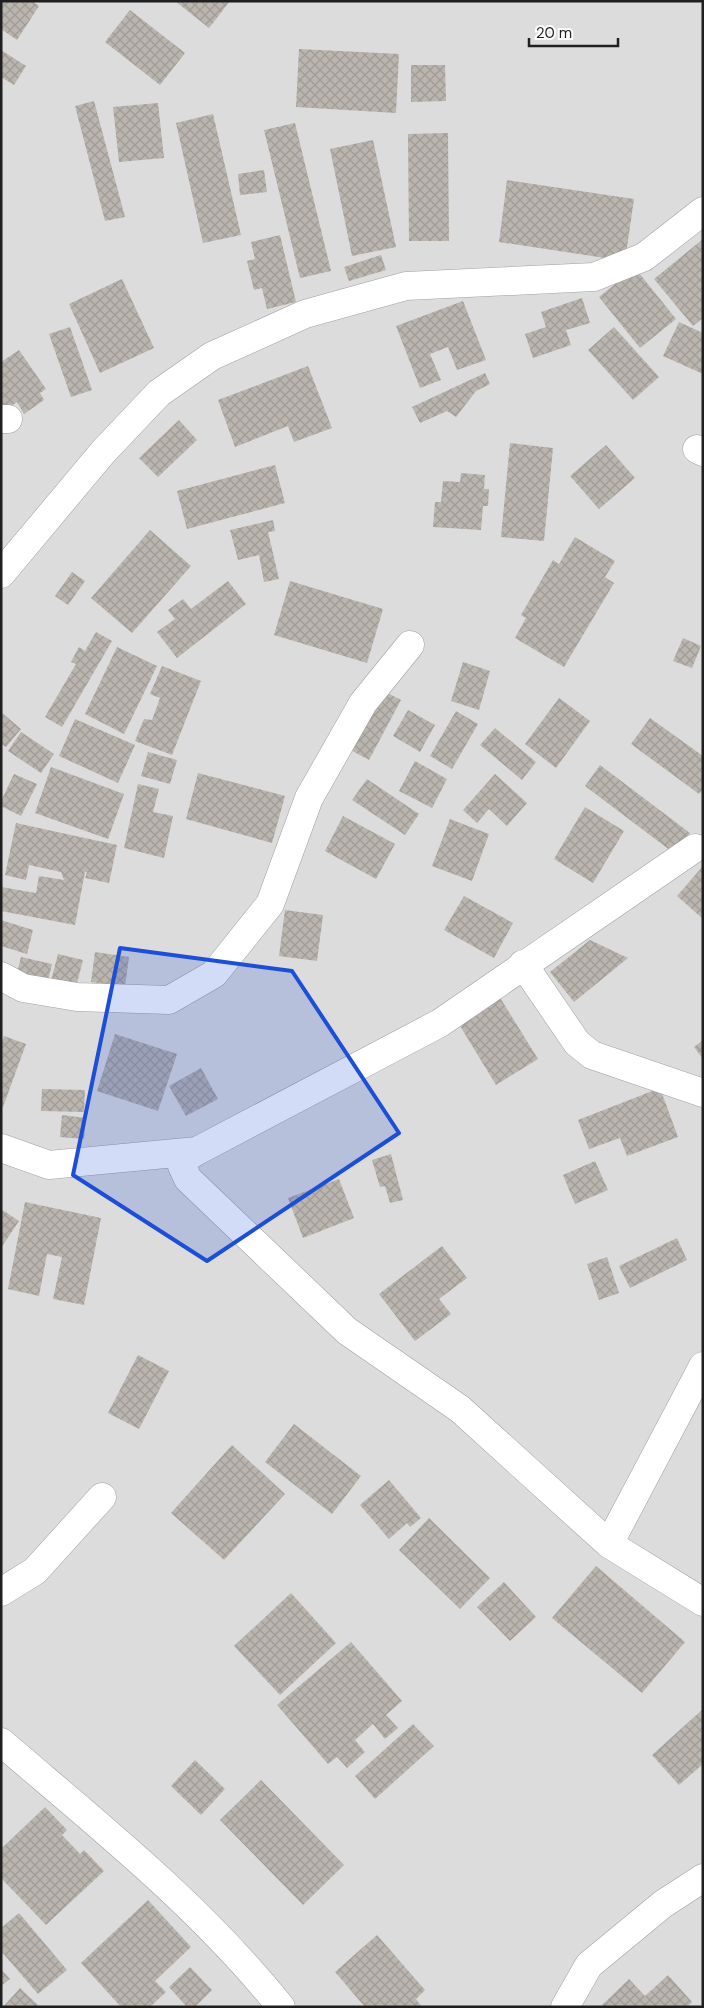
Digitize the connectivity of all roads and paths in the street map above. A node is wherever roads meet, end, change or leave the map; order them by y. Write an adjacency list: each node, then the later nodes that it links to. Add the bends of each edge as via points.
1 (703, 210): 2 (street, via 644,257 594,277 406,286 305,314 212,356 159,394 104,452)
2 (1, 574)
3 (410, 645): 6 (street, via 363,703 309,798 270,904 214,974 169,1000 77,997 23,988)
4 (695, 848): 5 (street)
5 (523, 964): 7 (street, via 577,1043 592,1055); 9 (street, via 440,1023)
6 (1, 976)
7 (703, 1093)
8 (1, 1148): 9 (street, via 49,1165)
9 (197, 1151): 12 (street, via 186,1158 182,1166 188,1179 339,1324 460,1409)
10 (703, 1366): 12 (street)
11 (102, 1497): 13 (street, via 35,1571)
12 (608, 1544): 14 (street)
13 (1, 1592)
14 (703, 1602)
15 (1, 1742): 17 (street, via 161,1878 255,1974)
16 (703, 1878): 18 (street, via 663,1904 589,1965)
17 (281, 2007)
18 (565, 2007)

